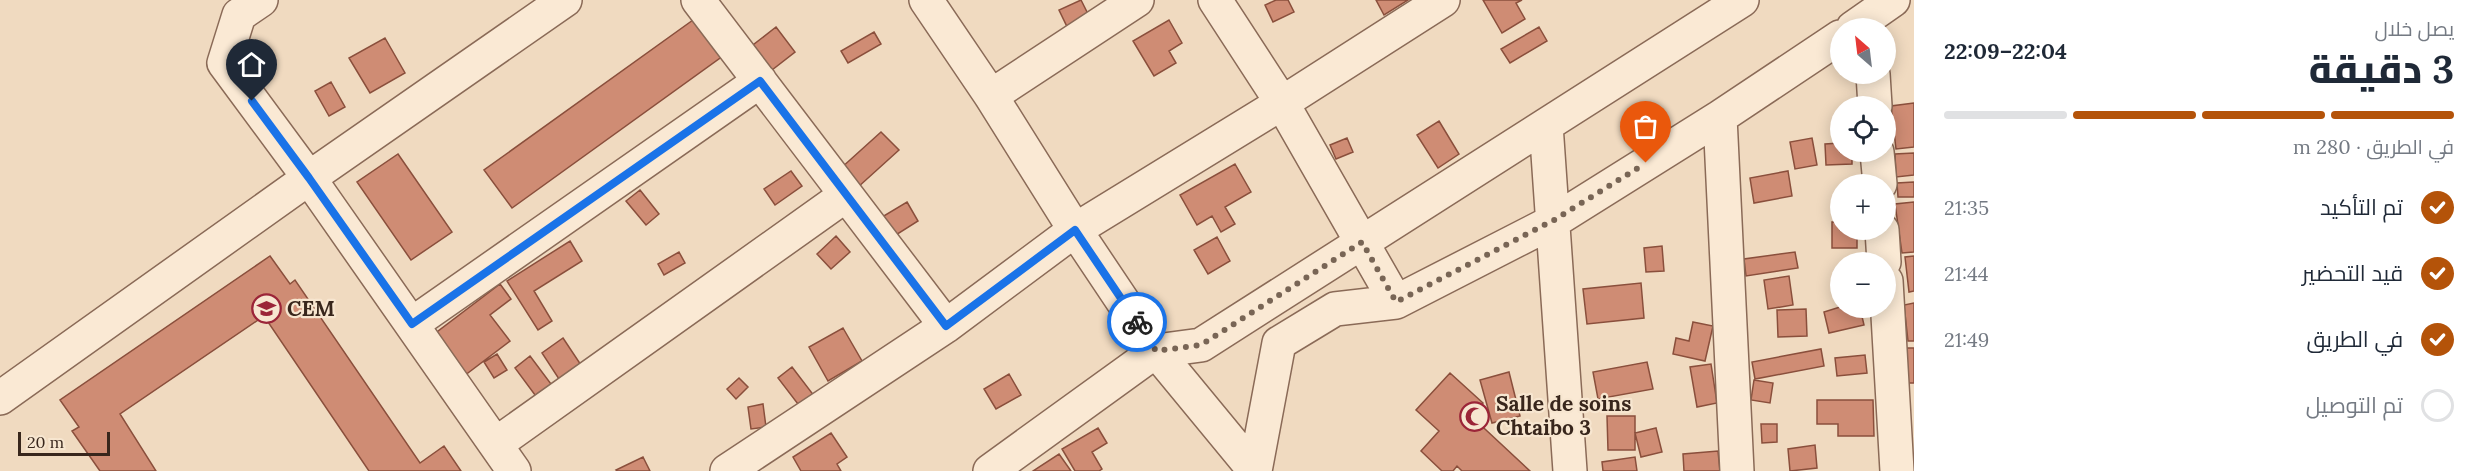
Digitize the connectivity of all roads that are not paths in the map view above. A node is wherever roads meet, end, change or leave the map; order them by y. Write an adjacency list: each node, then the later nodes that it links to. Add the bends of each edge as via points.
1 (261, 0): 15 (street, via 239,15 224,63)
2 (565, 0): 15 (street)
3 (698, 0): 10 (street)
4 (926, 0): 11 (street)
5 (1137, 0): 11 (street)
6 (1215, 0): 12 (street)
7 (1443, 0): 12 (street)
8 (1742, 0): 14 (street)
9 (1830, 44): 13 (street)
10 (760, 81): 16 (street); 22 (street)
11 (991, 96): 18 (street)
12 (1282, 103): 18 (street); 19 (street)
13 (1720, 117): 17 (street); 32 (street)
14 (1546, 125): 17 (street); 19 (street)
15 (309, 178): 22 (street); 25 (street)
16 (846, 195): 23 (street); 26 (street)
17 (1554, 220): 20 (street); 31 (street)
18 (1075, 230): 23 (street); 24 (street)
19 (1362, 242): 20 (street); 24 (street, via 1201,345)
20 (1396, 302): 30 (street, via 1335,309 1279,343)
21 (1888, 318): 33 (street)
22 (412, 324): 26 (street)
23 (946, 326): 28 (street)
24 (1156, 351): 29 (street); 30 (street)
25 (0, 398)
26 (496, 444): 27 (street)
27 (514, 471)
28 (727, 471)
29 (990, 471)
30 (1255, 471)
31 (1570, 471)
32 (1737, 471)
33 (1897, 471)

